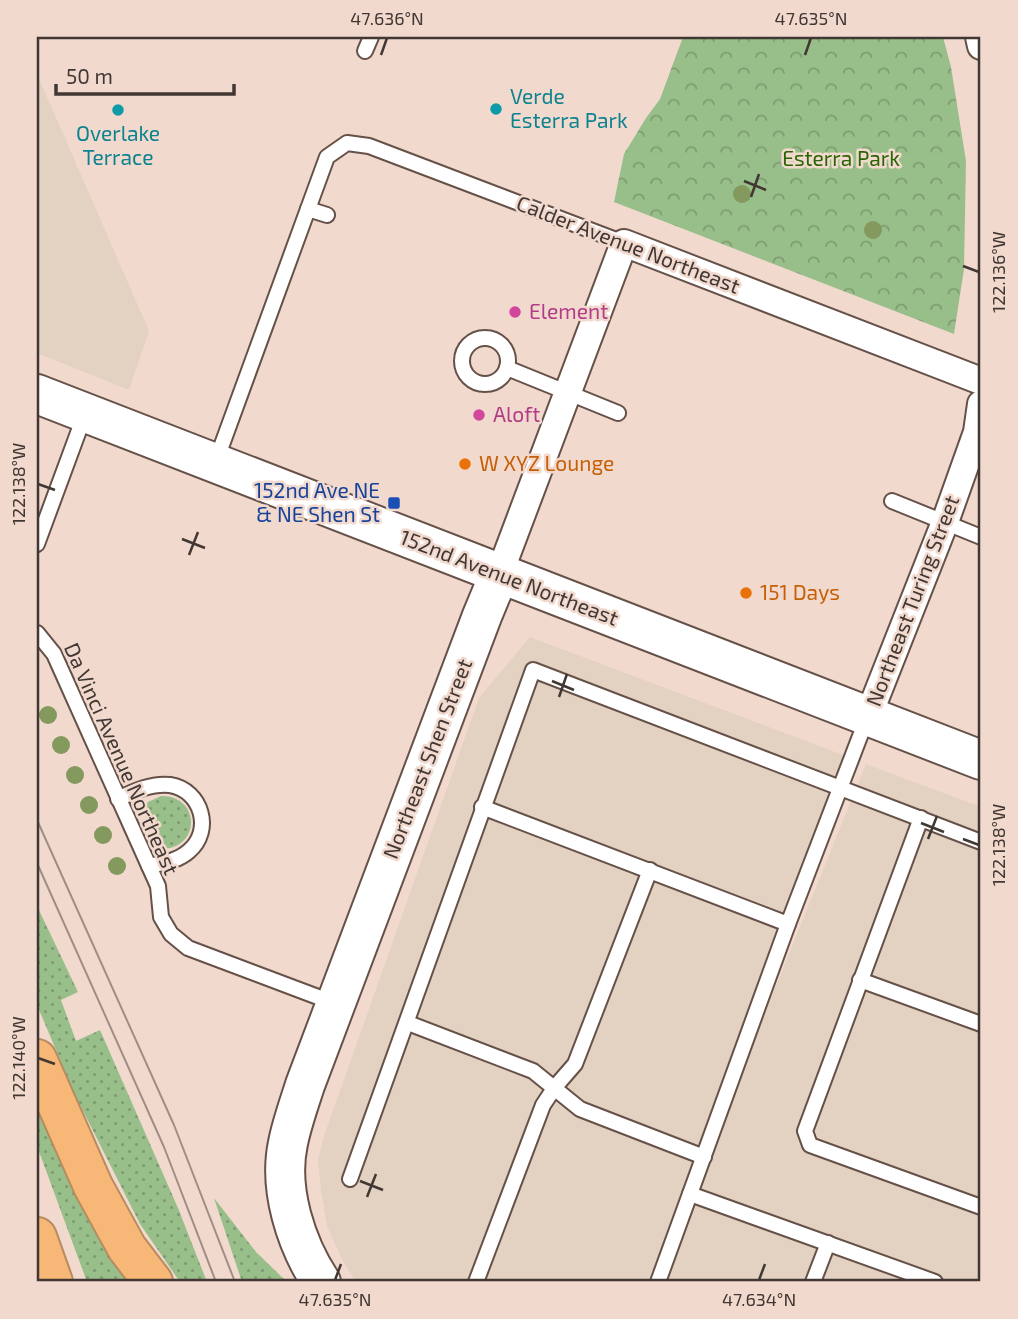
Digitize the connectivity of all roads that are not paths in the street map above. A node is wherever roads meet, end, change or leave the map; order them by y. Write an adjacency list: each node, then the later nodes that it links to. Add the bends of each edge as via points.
1 (371, 37): 4 (lane)
2 (979, 37): 3 (street)
3 (981, 46)
4 (365, 51)
5 (308, 209): 6 (lane); 7 (lane, Calder Avenue Northeast, via 327,157 347,143 369,146); 15 (lane, via 259,358)
6 (327, 215)
7 (624, 243): 9 (street, Calder Avenue Northeast); 10 (street, Northeast Shen Street)
8 (508, 368): 10 (lane)
9 (981, 381)
10 (568, 393): 13 (lane); 20 (street, Northeast Shen Street)
11 (37, 394): 14 (street, 152nd Avenue Northeast)
12 (981, 404): 17 (street, Northeast Turing Street, via 977,432)
13 (618, 413)
14 (85, 414): 15 (street, 152nd Avenue Northeast); 19 (lane)
15 (215, 464): 20 (street, 152nd Avenue Northeast)
16 (892, 501): 17 (lane)
17 (945, 522): 18 (lane); 22 (street, Northeast Turing Street)
18 (981, 537)
19 (37, 544)
20 (499, 575): 22 (street, 152nd Avenue Northeast); 33 (street, Northeast Shen Street)
21 (37, 633): 25 (lane, Da Vinci Avenue Northeast, via 54,654)
22 (868, 717): 23 (street, 152nd Avenue Northeast); 24 (lane)
23 (981, 760)
24 (841, 788): 26 (lane, via 533,670); 27 (lane); 31 (lane)
25 (118, 799): 29 (lane, Da Vinci Avenue Northeast); 29 (lane, via 148,787 169,785 187,792 199,807 202,827 195,845 180,857)
26 (482, 807): 30 (lane); 34 (lane)
27 (921, 818): 28 (lane); 32 (lane)
28 (981, 842)
29 (149, 866): 33 (lane, Da Vinci Avenue Northeast, via 158,886 161,917 171,934 188,948)
30 (650, 870): 31 (lane); 37 (lane, via 575,1064)
31 (788, 925): 38 (lane)
32 (860, 979): 35 (lane); 41 (lane, via 805,1131 810,1145)
33 (335, 1003): 44 (street, Northeast Shen Street, via 288,1145 285,1182 304,1251)
34 (408, 1023): 37 (lane, via 533,1071); 39 (lane)
35 (981, 1024)
36 (37, 1059): 46 (highway, via 93,1186 127,1248)
37 (555, 1087): 38 (lane, via 580,1109); 47 (lane, via 543,1105)
38 (704, 1157): 40 (lane)
39 (350, 1179)
40 (690, 1195): 43 (lane); 48 (lane)
41 (981, 1207)
42 (37, 1237): 45 (highway)
43 (828, 1243): 49 (lane); 50 (lane)
44 (320, 1281)
45 (53, 1282)
46 (153, 1282)
47 (476, 1282)
48 (658, 1282)
49 (813, 1282)
50 (935, 1282)

